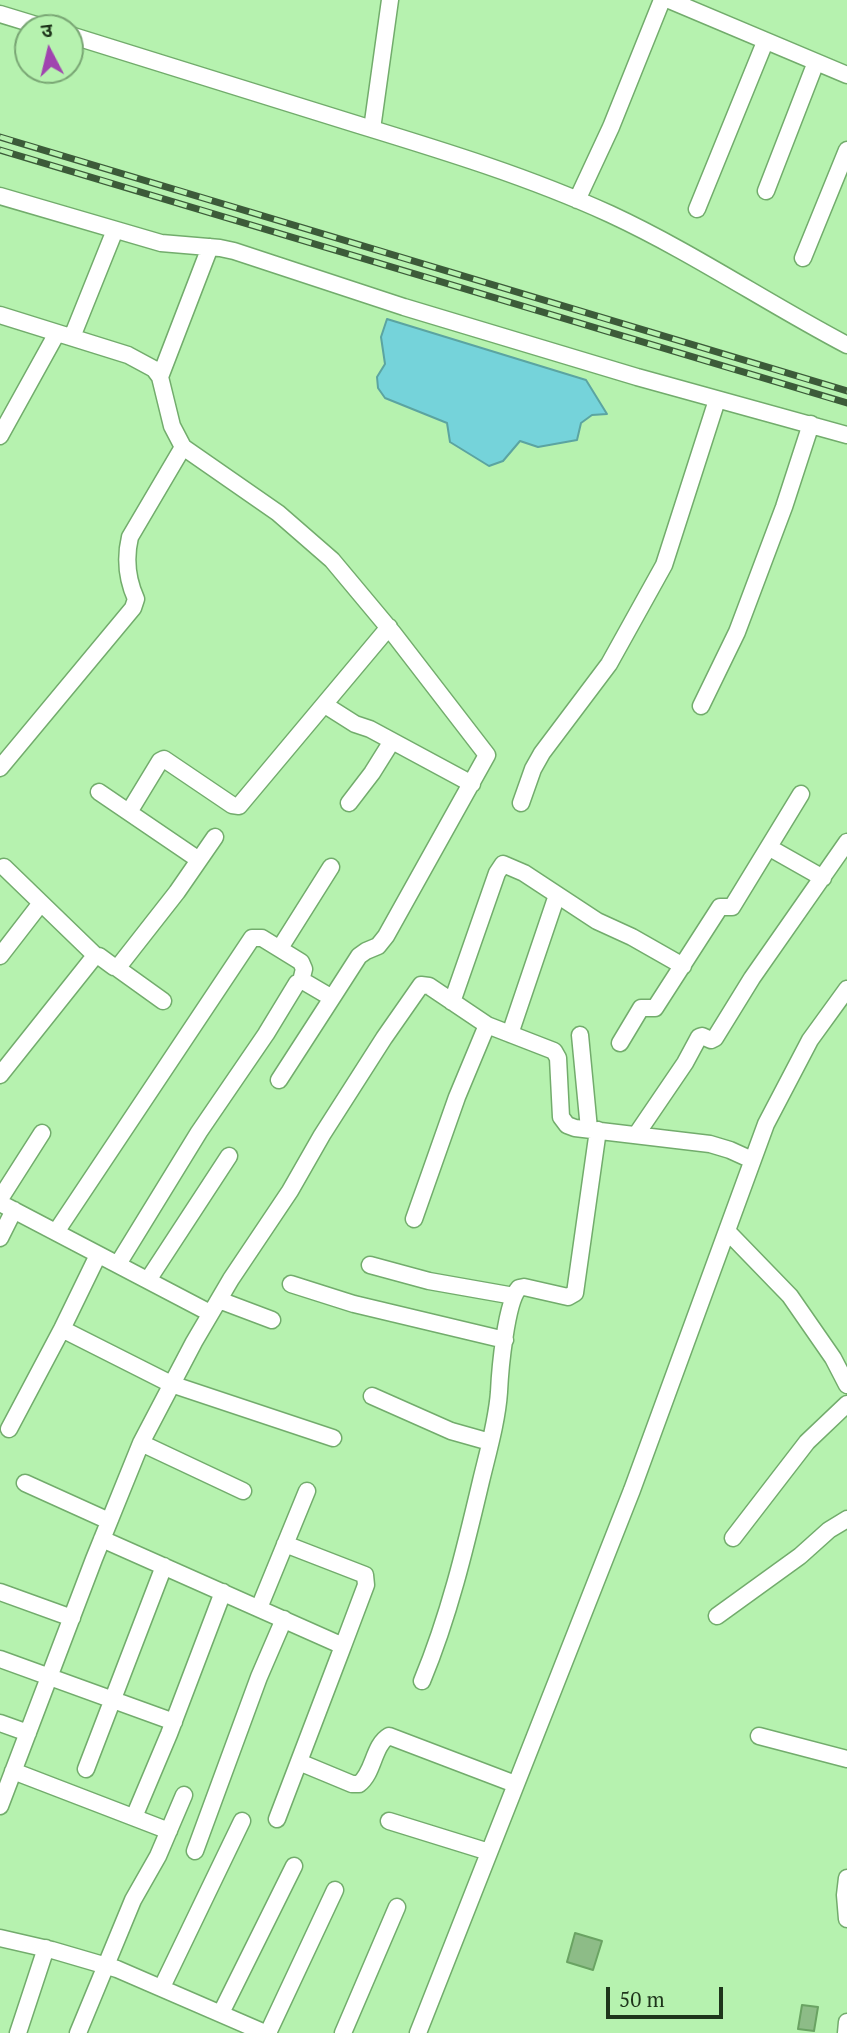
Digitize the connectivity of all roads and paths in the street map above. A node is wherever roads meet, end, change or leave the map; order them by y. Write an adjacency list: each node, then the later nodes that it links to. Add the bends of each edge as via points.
1 (390, 0): 8 (street)
2 (662, 0): 12 (street)
3 (668, 0): 5 (street)
4 (84, 39): 8 (street)
5 (765, 42): 6 (street); 13 (street)
6 (816, 62): 7 (street); 10 (street)
7 (847, 75)
8 (372, 129): 12 (street, via 452,153)
9 (847, 150): 16 (street)
10 (766, 191)
11 (0, 196): 14 (street)
12 (577, 200): 19 (street, via 662,240)
13 (697, 209)
14 (115, 230): 15 (street, via 161,243); 18 (street)
15 (211, 247): 20 (street); 21 (street)
16 (803, 258)
17 (0, 315): 18 (street)
18 (65, 335): 20 (street, via 142,361); 24 (street)
19 (847, 345)
20 (160, 377): 25 (street, via 172,426)
21 (717, 400): 22 (street); 35 (street, via 671,546 654,585 609,664 542,753)
22 (811, 425): 23 (street); 28 (street, via 737,632)
23 (847, 435)
24 (0, 436)
25 (183, 447): 26 (street, via 278,513 323,552); 30 (street, via 130,537 128,576 133,608)
26 (389, 627): 27 (street); 31 (street, via 486,752 487,759)
27 (325, 705): 29 (street); 36 (street, via 239,806 164,759)
28 (701, 706)
29 (392, 741): 31 (street); 34 (street)
30 (0, 768)
31 (472, 784): 53 (street, via 380,944 362,953)
32 (100, 792): 36 (street)
33 (801, 794): 39 (street)
34 (349, 803)
35 (521, 803)
36 (129, 812): 40 (street)
37 (215, 837): 40 (street)
38 (847, 842): 43 (street)
39 (770, 848): 43 (street); 49 (street, via 732,907 720,907)
40 (199, 860): 50 (street)
41 (4, 867): 45 (street)
42 (331, 867): 46 (street)
43 (823, 878): 64 (street, via 715,1038 698,1039)
44 (557, 895): 49 (street); 55 (street, via 524,873 501,865); 57 (street)
45 (41, 903): 47 (street); 48 (street)
46 (280, 948): 51 (street, via 303,965); 70 (street, via 258,936 248,942)
47 (0, 956)
48 (96, 956): 50 (street); 60 (street)
49 (683, 966): 59 (street, via 655,1008 640,1009)
50 (117, 968): 54 (street)
51 (301, 981): 53 (street); 73 (street, via 199,1132)
52 (847, 989): 66 (street, via 810,1040)
53 (332, 998): 61 (street)
54 (163, 1001)
55 (452, 1002): 56 (street); 78 (street, via 425,984 418,988)
56 (487, 1025): 57 (street); 68 (street)
57 (510, 1034): 62 (street, via 554,1051 561,1117 567,1125)
58 (580, 1035): 62 (street)
59 (620, 1043)
60 (0, 1075)
61 (279, 1080)
62 (593, 1130): 64 (street); 77 (street, via 575,1293 568,1297 524,1287)
63 (41, 1133): 67 (street)
64 (636, 1135): 66 (street, via 710,1143)
65 (229, 1156): 75 (street)
66 (752, 1160): 69 (street)
67 (5, 1204): 70 (street); 71 (street)
68 (414, 1219)
69 (727, 1231): 83 (street, via 790,1296); 118 (street, via 632,1490)
70 (56, 1232): 72 (street)
71 (0, 1238)
72 (98, 1255): 73 (street); 80 (street)
73 (118, 1264): 75 (street)
74 (370, 1265): 77 (street)
75 (148, 1280): 78 (street)
76 (290, 1284): 81 (street, via 393,1314)
77 (514, 1296): 81 (street)
78 (214, 1307): 79 (street); 82 (street)
79 (272, 1320)
80 (62, 1329): 82 (street); 86 (street)
81 (505, 1339): 88 (street)
82 (171, 1384): 87 (street); 89 (street)
83 (847, 1385)
84 (372, 1396): 88 (street, via 451,1431)
85 (847, 1404): 95 (street, via 807,1442)
86 (9, 1429)
87 (333, 1438)
88 (490, 1442): 108 (street, via 446,1619)
89 (141, 1443): 92 (street); 94 (street)
90 (25, 1483): 94 (street)
91 (307, 1491): 97 (street)
92 (243, 1492)
93 (847, 1520): 102 (street)
94 (109, 1521): 96 (street)
95 (733, 1538)
96 (102, 1539): 98 (street); 103 (street)
97 (285, 1544): 101 (street); 105 (street, via 365,1575 366,1585)
98 (164, 1566): 100 (street); 109 (street)
99 (0, 1592): 103 (street)
100 (223, 1592): 101 (street); 110 (street)
101 (259, 1608): 104 (street)
102 (717, 1616)
103 (72, 1618): 107 (street)
104 (284, 1619): 105 (street); 126 (street)
105 (343, 1646): 115 (street)
106 (0, 1659): 107 (street)
107 (49, 1676): 109 (street); 112 (street)
108 (422, 1681)
109 (113, 1701): 110 (street); 116 (street)
110 (174, 1722): 121 (street)
111 (0, 1723): 112 (street)
112 (28, 1733): 117 (street)
113 (759, 1736): 114 (street)
114 (847, 1759)
115 (299, 1762): 118 (street, via 359,1784 389,1736); 122 (street)
116 (86, 1769)
117 (13, 1772): 120 (street); 121 (street)
118 (515, 1784): 127 (street)
119 (184, 1796): 125 (street)
120 (1, 1798)
121 (134, 1817): 125 (street)
122 (277, 1819)
123 (242, 1821): 136 (street)
124 (389, 1821): 127 (street)
125 (169, 1831): 135 (street)
126 (195, 1851)
127 (489, 1852): 143 (street)
128 (295, 1866): 137 (street)
129 (847, 1878): 132 (street)
130 (335, 1890): 141 (street)
131 (397, 1907): 142 (street)
132 (847, 1919)
133 (0, 1938): 134 (street)
134 (46, 1948): 135 (street); 139 (street)
135 (104, 1965): 136 (street); 140 (street)
136 (162, 1987): 137 (street)
137 (221, 2013): 141 (street)
138 (847, 2022): 144 (street)
139 (18, 2033)
140 (78, 2033)
141 (266, 2033)
142 (343, 2033)
143 (418, 2033)
144 (846, 2033)

